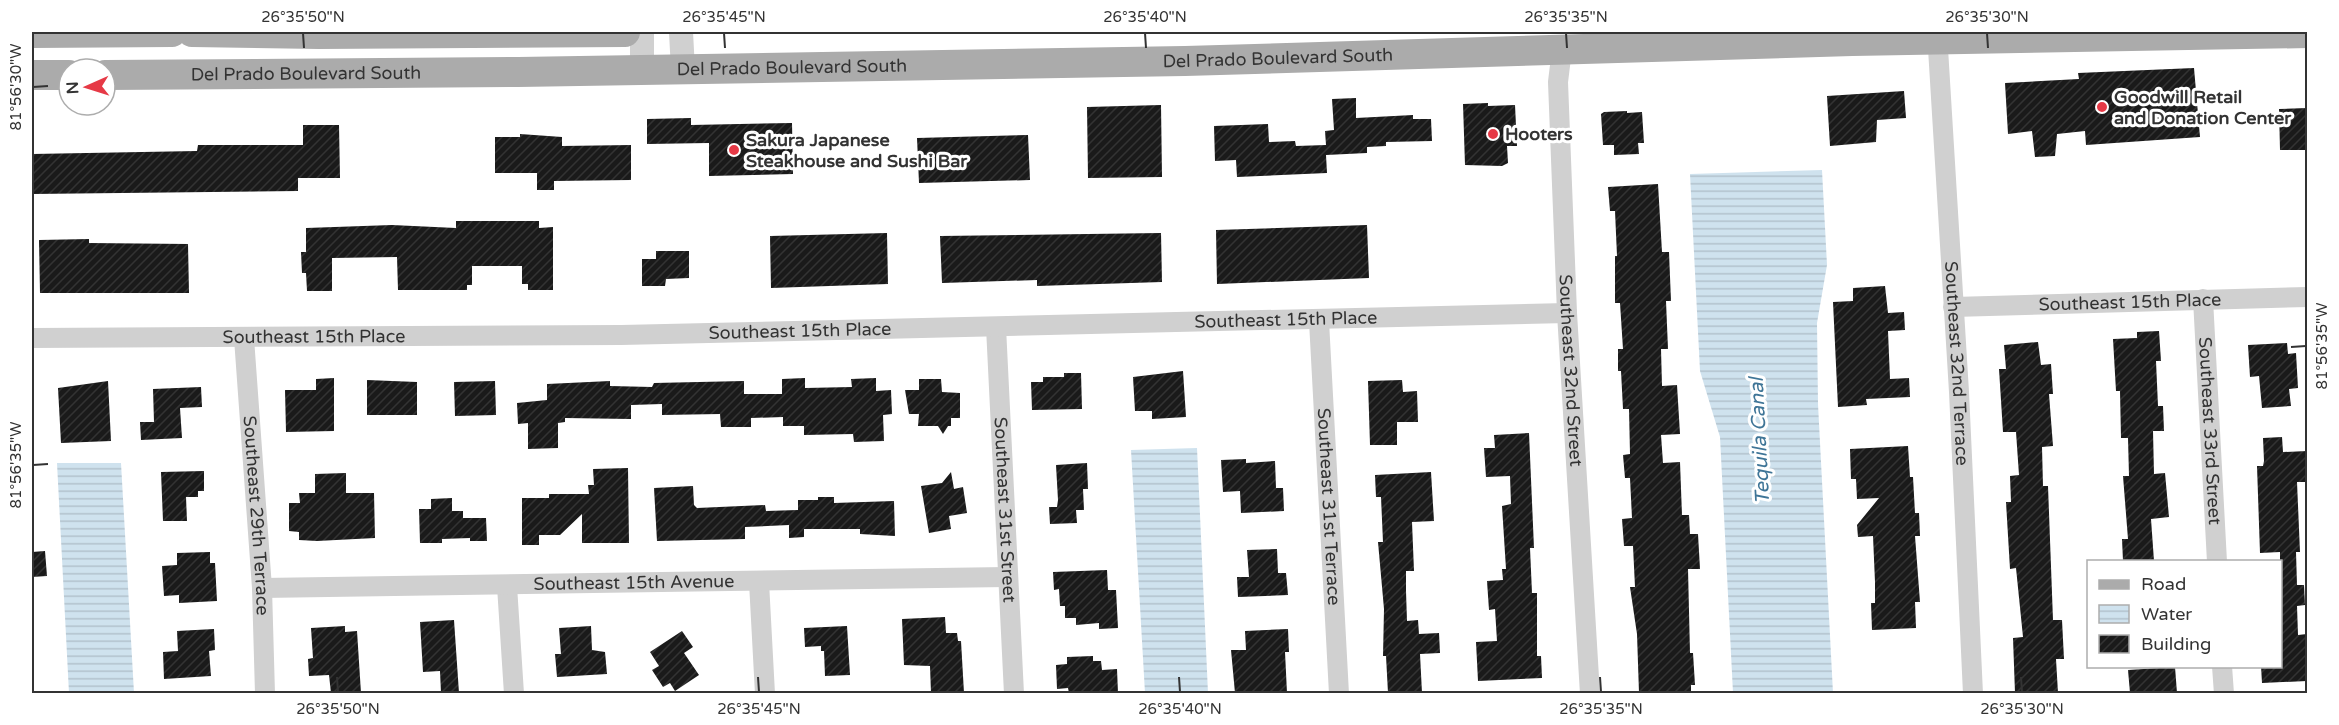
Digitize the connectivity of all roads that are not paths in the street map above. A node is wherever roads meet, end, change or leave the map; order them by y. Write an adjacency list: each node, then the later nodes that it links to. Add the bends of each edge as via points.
1 (172, 32): 7 (main road)
2 (179, 32): 11 (main road, via 149,57)
3 (192, 32): 4 (main road)
4 (625, 32)
5 (642, 32): 12 (street)
6 (681, 32): 13 (street)
7 (32, 33)
8 (2307, 33): 9 (main road, Del Prado Boulevard South)
9 (1938, 37): 10 (main road, Del Prado Boulevard South, via 1852,41); 19 (street, Southeast 32nd Terrace)
10 (1572, 40): 13 (main road, Del Prado Boulevard South, via 1185,61); 20 (street, Southeast 32nd Street, via 1558,82)
11 (117, 65)
12 (642, 70): 13 (main road, Del Prado Boulevard South); 16 (main road, Del Prado Boulevard South)
13 (683, 70)
14 (32, 75): 15 (main road)
15 (57, 75)
16 (117, 75)
17 (2307, 297): 18 (street, Southeast 15th Place)
18 (2203, 299): 19 (street, Southeast 15th Place); 25 (street, Southeast 33rd Street)
19 (1953, 307): 37 (street, Southeast 32nd Terrace)
20 (1568, 313): 21 (street, Southeast 15th Place); 36 (street, Southeast 32nd Street)
21 (1319, 321): 22 (street, Southeast 15th Place); 35 (street, Southeast 31st Terrace)
22 (996, 327): 24 (street, Southeast 15th Place); 26 (street, Southeast 31st Street)
23 (32, 338): 24 (street, Southeast 15th Place)
24 (244, 338): 29 (street, Southeast 29th Terrace)
25 (2217, 560)
26 (1007, 577): 27 (street, Southeast 15th Avenue); 34 (street, Southeast 31st Street)
27 (759, 582): 28 (street, Southeast 15th Avenue); 33 (street)
28 (507, 586): 29 (street, Southeast 15th Avenue); 32 (street)
29 (262, 588): 31 (street, Southeast 29th Terrace)
30 (2222, 668): 38 (street)
31 (265, 693)
32 (514, 693)
33 (765, 693)
34 (1014, 693)
35 (1339, 693)
36 (1590, 693)
37 (1973, 693)
38 (2224, 693)

